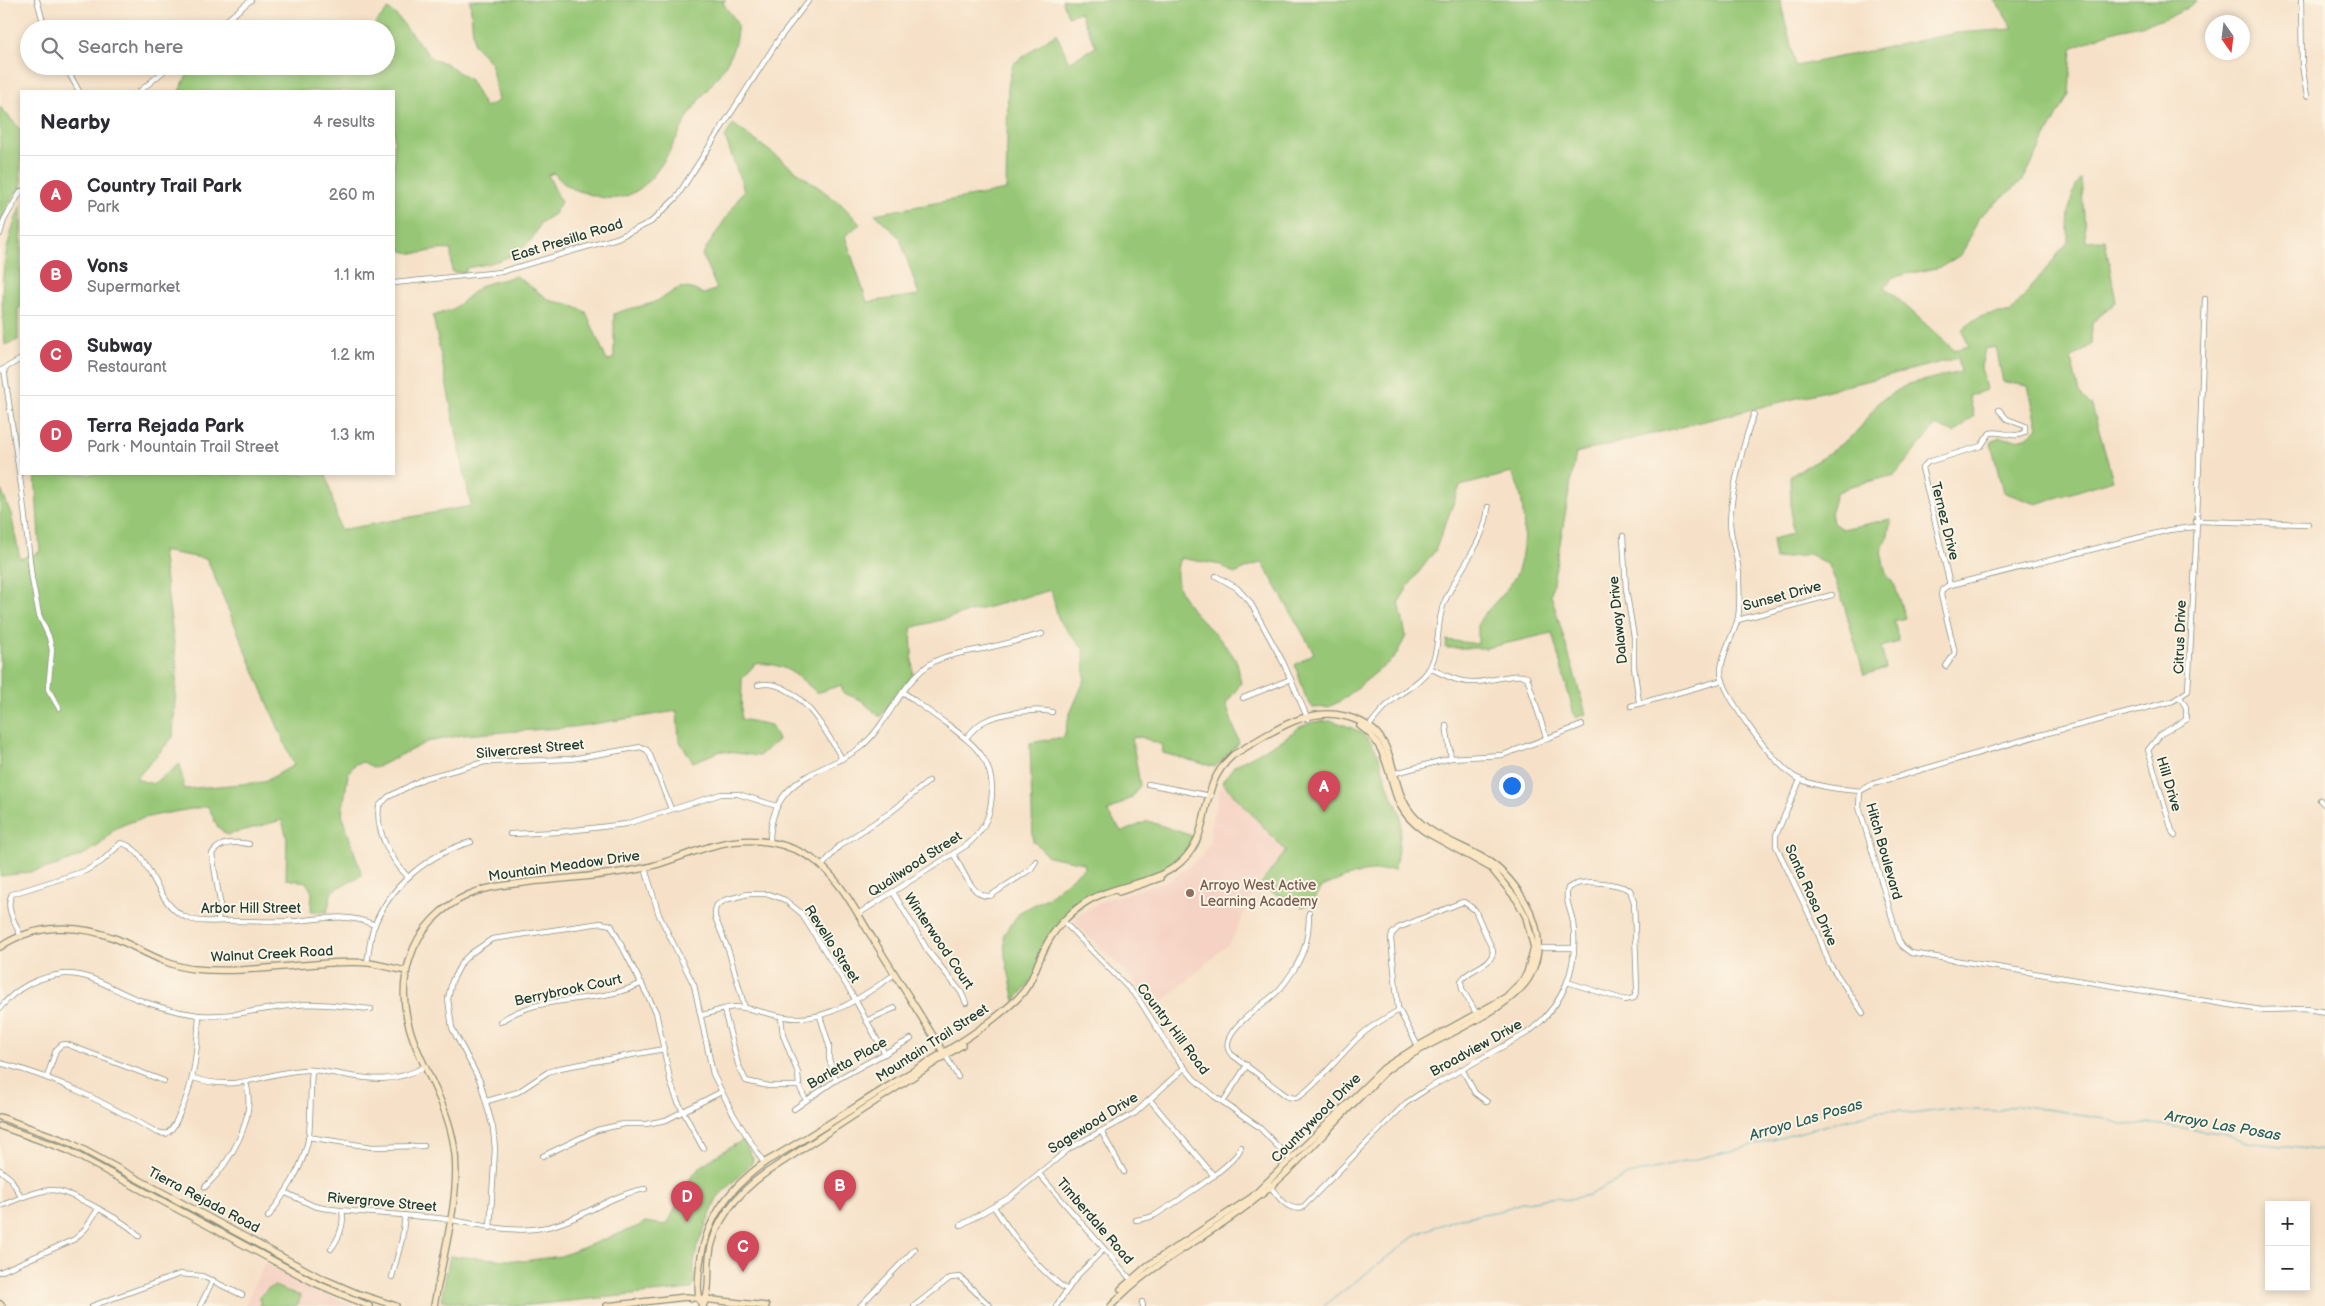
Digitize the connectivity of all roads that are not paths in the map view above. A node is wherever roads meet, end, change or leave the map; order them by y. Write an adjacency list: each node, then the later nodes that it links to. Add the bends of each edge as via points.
1 (37, 0): 5 (street)
2 (251, 0): 6 (street)
3 (809, 0): 14 (street, East Presilla Road, via 779,39 676,198 651,222 617,238 501,272)
4 (2301, 0): 11 (street, via 2302,65)
5 (43, 20)
6 (227, 20)
7 (70, 75): 9 (street)
8 (159, 75): 10 (street)
9 (78, 90)
10 (141, 90)
11 (2307, 96)
12 (20, 193): 13 (street, via 4,220)
13 (0, 234)
14 (395, 283)
15 (2205, 300): 21 (street, Citrus Drive)
16 (20, 360): 17 (street)
17 (2, 370): 40 (street, via 32,579 39,615 52,650 48,689)
18 (1999, 410): 26 (street, Ternez Drive, via 2006,419 2025,426 2025,432 2018,435 1990,433 1981,446 1928,462 1922,468)
19 (1754, 414): 28 (street, via 1730,520 1739,571)
20 (1488, 507): 31 (street, via 1484,531 1445,602 1438,647)
21 (2196, 521): 22 (street); 23 (street, Citrus Drive)
22 (2308, 524)
23 (2196, 527): 26 (street, via 2168,530); 36 (street, Citrus Drive, via 2190,683 2188,691)
24 (1622, 536): 38 (street, Dalaway Drive)
25 (1216, 576): 32 (street, via 1247,598)
26 (1950, 585): 30 (street, via 1941,592 1955,650)
27 (1832, 595): 28 (street, Sunset Drive)
28 (1738, 620): 33 (street, via 1722,670)
29 (1042, 634): 35 (street, via 937,661 920,671)
30 (1946, 666)
31 (1430, 668): 45 (street, via 1418,682 1384,708); 46 (street, via 1470,682 1517,675 1527,677)
32 (1291, 679): 37 (street); 42 (street)
33 (1723, 680): 38 (street); 51 (street, Hitch Boulevard, via 1770,754 1788,773)
34 (758, 685): 49 (street, via 772,684 802,702 820,722)
35 (903, 692): 47 (street, Quailwood Street); 49 (street, via 867,740)
36 (2180, 697): 54 (street, via 1961,758 1873,784); 61 (street, Hill Drive, via 2186,707 2186,720 2161,734 2148,750)
37 (1243, 698)
38 (1639, 702): 39 (street)
39 (1631, 706)
40 (59, 708)
41 (1052, 712): 47 (street, via 1038,710 992,718 978,725)
42 (1308, 717): 45 (street, Mountain Trail Street, via 1320,714 1346,716); 55 (street, Mountain Trail Street, via 1233,755 1214,777)
43 (1582, 724): 46 (street)
44 (1446, 725): 48 (street)
45 (1367, 729): 50 (street, Mountain Trail Street, via 1384,743)
46 (1546, 737): 48 (street, via 1503,755)
47 (966, 738): 65 (street, Quailwood Street, via 983,755 992,781 992,794 988,817 981,831)
48 (1451, 758): 50 (street)
49 (842, 759): 58 (street, via 798,782)
50 (1393, 774): 78 (street, Mountain Trail Street, via 1405,803 1419,822 1486,859 1506,877 1528,909 1536,930)
51 (1800, 780): 54 (street, Hitch Boulevard); 94 (street, Santa Rosa Drive, via 1776,835 1776,846 1829,963)
52 (929, 781): 67 (street, via 891,812 839,846)
53 (1148, 784): 55 (street)
54 (1860, 791): 93 (street, Hitch Boulevard, via 1859,807 1901,946 1912,953 2261,1010)
55 (1209, 795): 74 (street, Mountain Trail Street, via 1198,838 1181,862 1161,874 1100,894 1079,906)
56 (2320, 800): 57 (street)
57 (2325, 805)
58 (777, 806): 59 (street, via 732,793 710,796); 63 (street, via 770,826)
59 (671, 810): 60 (street, via 626,824); 69 (street, Silvercrest Street, via 650,755 641,747 571,759 499,760 444,771 392,795 379,806 387,848)
60 (510, 834)
61 (2175, 836)
62 (471, 842): 69 (street, via 429,861)
63 (770, 842): 67 (street, Mountain Meadow Drive, via 798,851); 68 (street, Mountain Meadow Drive, via 733,842)
64 (250, 844): 73 (street, via 226,844 212,854 220,902)
65 (954, 855): 66 (street, via 976,892 984,896 990,896 1031,869); 70 (street, Quailwood Street)
66 (1036, 861)
67 (822, 866): 72 (street, Mountain Meadow Drive)
68 (644, 868): 81 (street, Mountain Meadow Drive, via 500,886 470,894 449,905 430,922 415,944); 96 (street, via 659,915 694,985)
69 (408, 877): 75 (street, via 390,896)
70 (893, 892): 72 (street, Quailwood Street); 86 (street, Winterwood Court, via 928,950 962,992)
71 (1309, 913): 109 (street, via 1307,941 1296,967 1277,992 1251,1012 1228,1039 1228,1051)
72 (858, 914): 82 (street, Mountain Meadow Drive)
73 (218, 921): 75 (street, Arbor Hill Street, via 296,921 342,916); 76 (street, Arbor Hill Street, via 195,920 180,914 161,895 137,852 121,843 101,862 84,871 12,894 10,909)
74 (1064, 922): 106 (street, Mountain Trail Street, via 1026,993 1008,1012); 110 (street, Country Hill Road, via 1138,998)
75 (375, 925): 80 (street)
76 (21, 937): 77 (street, Walnut Creek Road); 80 (street, Walnut Creek Road, via 46,929 86,930 175,964 213,970)
77 (0, 946)
78 (1536, 948): 79 (street); 98 (street, Countrywood Drive, via 1530,977 1521,989 1507,1001)
79 (1573, 948): 84 (street, Broadview Drive); 84 (street, Broadview Drive, via 1568,888 1577,884 1604,884 1632,892 1638,982 1636,995 1625,1000)
80 (367, 963): 81 (street, Walnut Creek Road)
81 (406, 971): 108 (street, Mountain Meadow Drive, via 403,1001 406,1020)
82 (895, 974): 85 (street); 106 (street, Mountain Meadow Drive)
83 (642, 982): 101 (street, Berrybrook Court, via 616,993 523,1009); 104 (street, via 660,1022); 123 (street, via 608,924 503,936 476,948 455,974 448,992 448,1008 452,1028)
84 (1567, 982): 112 (street, Broadview Drive, via 1556,1006 1542,1023)
85 (854, 1000): 89 (street, Revello Street, via 796,907 777,896 748,894 721,902 714,913); 97 (street); 100 (street, Revello Street)
86 (966, 1003)
87 (0, 1008): 95 (street, via 27,985 46,977 70,974 100,981 161,1008)
88 (371, 1008): 95 (street, via 305,1004 231,1015)
89 (745, 1008): 91 (street); 99 (street)
90 (895, 1008): 100 (street)
91 (724, 1010): 96 (street); 119 (street, via 738,1064 746,1081 769,1086)
92 (1400, 1010): 98 (street, via 1392,934 1398,928 1460,903 1468,903 1475,910 1494,951 1489,960 1461,981 1462,989); 103 (street); 109 (street, via 1360,1036 1296,1098 1288,1097)
93 (2325, 1012)
94 (1863, 1013)
95 (199, 1015): 115 (street)
96 (702, 1015): 120 (street, via 710,1065)
97 (820, 1016): 99 (street); 116 (street)
98 (1478, 1016): 103 (street, Countrywood Drive)
99 (781, 1017): 119 (street, via 783,1035 798,1073)
100 (866, 1021): 105 (street, Revello Street)
101 (500, 1022)
102 (912, 1039): 105 (street, Barletta Place)
103 (1419, 1048): 136 (street, Countrywood Drive, via 1386,1071)
104 (664, 1049): 123 (street, via 560,1068 518,1092); 127 (street, via 671,1084)
105 (885, 1054): 116 (street, Barletta Place)
106 (945, 1054): 114 (street, Mountain Meadow Drive); 137 (street, Mountain Trail Street); 168 (street, Mountain Trail Street, via 767,1172 742,1193 722,1220 712,1244)
107 (0, 1063): 113 (street)
108 (426, 1066): 111 (street, via 407,1076 385,1080); 153 (street, Mountain Meadow Drive, via 445,1107 455,1149)
109 (1247, 1066): 124 (street)
110 (1184, 1068): 122 (street, Sagewood Drive); 124 (street, Country Hill Road, via 1203,1088)
111 (312, 1070): 118 (street); 131 (street)
112 (1462, 1070): 125 (street, via 1477,1095); 142 (street, Broadview Drive, via 1406,1103 1302,1208 1288,1206)
113 (48, 1077): 115 (street, via 89,1094 156,1132 166,1134 175,1125); 117 (street, via 57,1048 66,1044)
114 (958, 1077)
115 (192, 1078): 118 (street, via 220,1084)
116 (836, 1080): 121 (street, Barletta Place)
117 (164, 1081)
118 (246, 1083): 143 (street, via 248,1112 235,1146 222,1170)
119 (799, 1086): 121 (street)
120 (721, 1092): 127 (street); 137 (street)
121 (806, 1100): 126 (street, Barletta Place)
122 (1150, 1100): 130 (street, Sagewood Drive, via 1135,1113); 141 (street)
123 (487, 1101): 156 (street, via 495,1149)
124 (1223, 1102): 136 (street, Country Hill Road, via 1259,1127)
125 (1486, 1102)
126 (794, 1109)
127 (684, 1111): 134 (street); 135 (street, via 656,1123 624,1124 597,1130)
128 (0, 1117): 172 (street, Tierra Rejada Road, via 69,1142 319,1276)
129 (0, 1126): 171 (street, Tierra Rejada Road, via 67,1150 315,1283)
130 (1101, 1131): 139 (street); 140 (street, Sagewood Drive, via 1070,1148)
131 (308, 1137): 132 (street, via 372,1147); 145 (street, via 297,1172)
132 (424, 1146)
133 (1241, 1147): 141 (street, via 1238,1156)
134 (703, 1148)
135 (544, 1156)
136 (1292, 1162): 142 (street, Countrywood Drive)
137 (764, 1163): 167 (street, Mountain Trail Street, via 730,1193 710,1223 702,1249)
138 (0, 1170): 146 (street, via 11,1179)
139 (1124, 1172)
140 (1039, 1174): 148 (street, Sagewood Drive); 159 (street, Timberdale Road)
141 (1214, 1176): 154 (street, via 1155,1215)
142 (1269, 1185): 164 (street, Countrywood Drive, via 1239,1212)
143 (206, 1187)
144 (645, 1189): 156 (street, Rivergrove Street, via 616,1197 544,1228)
145 (286, 1193): 150 (street, Rivergrove Street, via 314,1206); 152 (street)
146 (21, 1198): 147 (street); 149 (street, via 44,1191 61,1191)
147 (0, 1206)
148 (994, 1207): 155 (street, Sagewood Drive); 165 (street, via 1022,1248)
149 (98, 1209): 157 (street, via 129,1226); 161 (street, via 75,1240)
150 (342, 1210): 151 (street, Rivergrove Street); 158 (street, via 340,1234)
151 (404, 1215): 153 (street, Rivergrove Street); 162 (street)
152 (268, 1217)
153 (450, 1220): 156 (street, Rivergrove Street); 173 (street, Mountain Meadow Drive)
154 (1136, 1220)
155 (961, 1225)
156 (490, 1228)
157 (139, 1236)
158 (331, 1249)
159 (1104, 1249): 164 (street, Timberdale Road); 165 (street)
160 (916, 1250): 177 (street)
161 (0, 1272)
162 (392, 1277)
163 (213, 1280): 166 (street); 169 (street, via 196,1274 180,1274); 170 (street)
164 (1132, 1281): 181 (street, Countrywood Drive); 182 (street, Countrywood Drive)
165 (1067, 1290): 180 (street)
166 (242, 1295)
167 (698, 1298): 168 (street); 174 (street); 175 (street, Mountain Trail Street)
168 (707, 1298): 175 (street, Mountain Trail Street); 176 (street)
169 (92, 1306)
170 (200, 1306)
171 (369, 1306)
172 (396, 1306)
173 (434, 1306)
174 (607, 1306)
175 (702, 1306)
176 (766, 1306)
177 (860, 1306)
178 (914, 1306): 179 (street, via 956,1276)
179 (990, 1306)
180 (1056, 1306)
181 (1106, 1306)
182 (1111, 1306)

